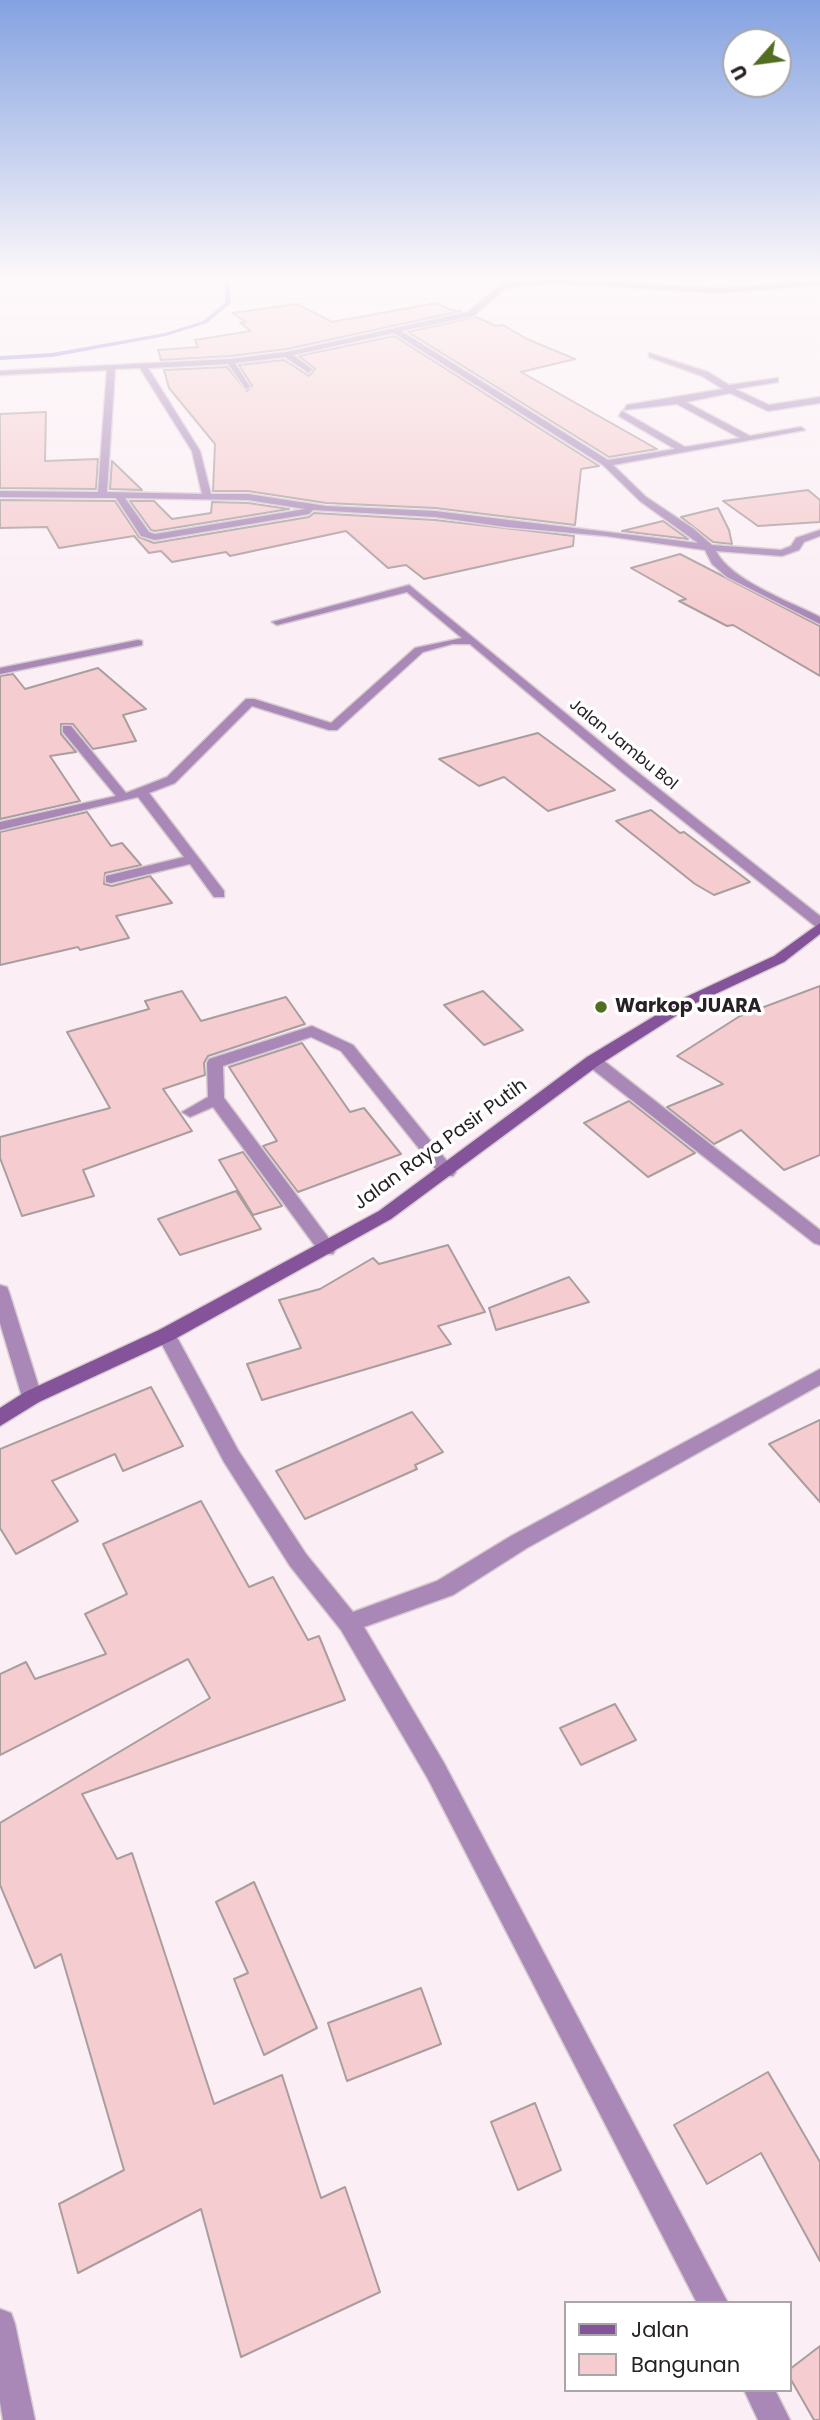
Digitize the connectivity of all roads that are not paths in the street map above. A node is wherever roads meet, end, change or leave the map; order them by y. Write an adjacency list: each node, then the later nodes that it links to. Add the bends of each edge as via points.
1 (109, 391): 13 (street)
2 (158, 391): 15 (street, via 196,451)
3 (493, 391): 11 (street)
4 (720, 391): 7 (street)
5 (732, 391): 6 (street, via 768,408)
6 (820, 400)
7 (678, 401): 9 (street); 10 (street, via 625,411)
8 (801, 429): 9 (street)
9 (747, 438): 10 (street)
10 (682, 449): 11 (street)
11 (606, 463): 18 (street, via 643,499)
12 (0, 494): 13 (street)
13 (102, 496): 14 (street)
14 (118, 496): 15 (street); 16 (street, via 145,534 155,537)
15 (207, 496): 16 (street)
16 (326, 509): 18 (street, via 435,514)
17 (820, 533): 18 (street, via 782,553)
18 (709, 548): 19 (street, via 716,562 732,575)
19 (820, 621)
20 (277, 622): 21 (street, Jalan Jambu Bol, via 409,588)
21 (473, 641): 25 (street, via 419,650 333,727 250,702 171,780); 31 (street, Jalan Jambu Bol)
22 (138, 643): 23 (street)
23 (0, 671)
24 (67, 729): 26 (street)
25 (142, 793): 26 (street); 28 (street)
26 (124, 798): 27 (street)
27 (0, 826)
28 (193, 859): 29 (street); 30 (street)
29 (111, 879)
30 (219, 894)
31 (820, 925): 32 (street, Jalan Raya Pasir Putih, via 779,959 691,1000)
32 (593, 1061): 35 (street, Jalan Raya Pasir Putih); 36 (street)
33 (216, 1098): 34 (street); 35 (street, via 215,1063 312,1031 347,1048); 37 (street)
34 (190, 1112)
35 (447, 1172): 37 (street, Jalan Raya Pasir Putih)
36 (820, 1239)
37 (327, 1249): 39 (street, Jalan Raya Pasir Putih)
38 (0, 1292): 41 (street)
39 (166, 1335): 41 (street, Jalan Raya Pasir Putih); 43 (street, via 231,1456 298,1560)
40 (820, 1376): 43 (street, via 519,1542 445,1588)
41 (32, 1397): 42 (street, Jalan Raya Pasir Putih)
42 (0, 1418)
43 (349, 1623): 44 (street, via 436,1771)
44 (712, 2301)
45 (0, 2324): 47 (street)
46 (760, 2392): 48 (street)
47 (19, 2420)
48 (774, 2420)

